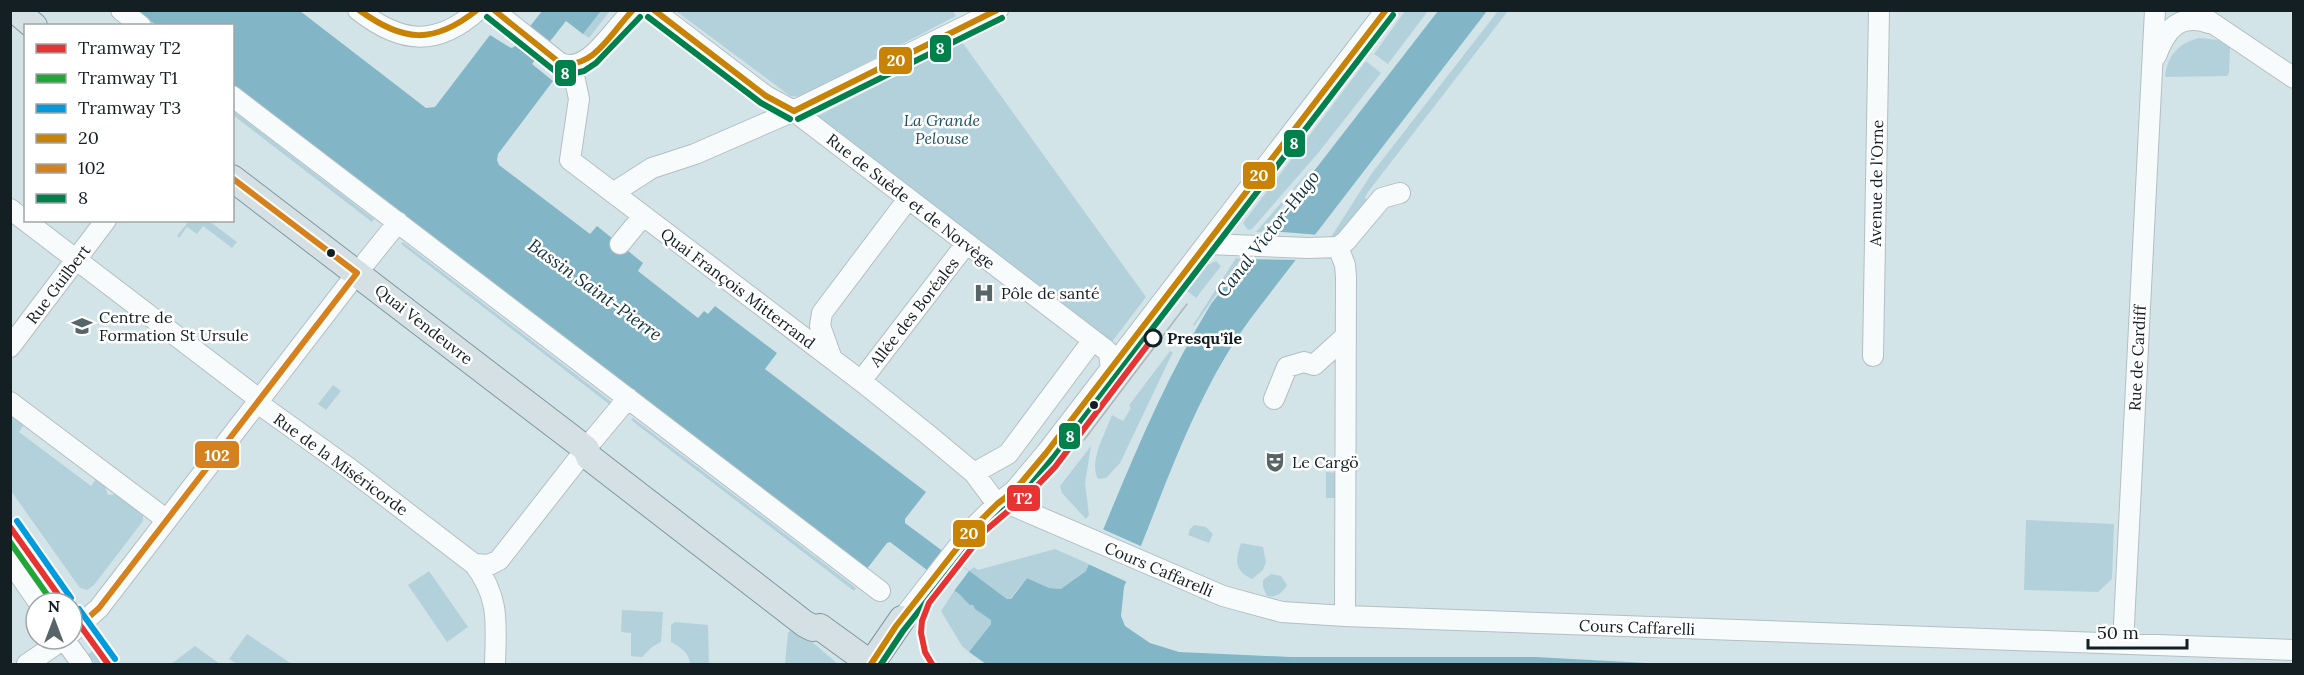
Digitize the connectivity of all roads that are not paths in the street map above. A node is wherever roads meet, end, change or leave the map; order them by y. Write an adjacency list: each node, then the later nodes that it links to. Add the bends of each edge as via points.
1 (15, 10): 13 (main road)
2 (121, 10): 14 (street)
3 (358, 10): 4 (street, via 397,34 417,37 446,31)
4 (478, 10)
5 (493, 10): 16 (street)
6 (634, 10): 16 (street, via 586,61)
7 (653, 10): 20 (street, Rue de Suède et de Norvège, via 766,96)
8 (998, 10): 20 (street)
9 (1386, 10): 33 (street)
10 (1879, 10): 40 (street, Avenue de l'Orne)
11 (2155, 10): 17 (street, Rue de Cardiff)
12 (2193, 10): 15 (street)
13 (32, 24)
14 (138, 24)
15 (2213, 24): 17 (street, Rue de Cardiff, via 2189,20 2176,24 2162,41); 18 (street)
16 (566, 65): 22 (street, Quai François Mitterrand, via 579,99 570,160)
17 (2152, 73): 59 (street, Rue de Cardiff)
18 (2294, 78)
19 (234, 98): 30 (street)
20 (794, 111): 22 (street, via 695,154 652,168); 24 (street, Rue de Suède et de Norvège)
21 (234, 179): 36 (main road, Quai Vendeuvre)
22 (613, 193): 26 (street, Quai François Mitterrand)
23 (1400, 193): 34 (street, via 1382,198)
24 (908, 199): 32 (street, Rue de Suède et de Norvège); 41 (street, Quai François Mitterrand, via 822,313 820,326)
25 (10, 209): 27 (street, Rue de la Miséricorde)
26 (643, 216): 31 (street); 41 (street, Quai François Mitterrand)
27 (24, 220)
28 (27, 222): 35 (street, Rue de la Miséricorde)
29 (104, 222): 35 (street, Rue Guilbert)
30 (398, 222): 36 (street); 44 (street)
31 (620, 244)
32 (966, 244): 38 (street, Rue de Suède et de Norvège); 43 (street, Allée des Boréales)
33 (1207, 244): 34 (street); 42 (street)
34 (1338, 247): 37 (street, via 1345,265)
35 (76, 260): 39 (street, Rue Guilbert); 46 (street, Rue de la Miséricorde)
36 (361, 267): 46 (street); 48 (main road, Quai Vendeuvre)
37 (1346, 336): 45 (street, via 1314,365 1304,362 1287,368); 56 (street)
38 (1093, 340): 42 (street, Rue de Suède et de Norvège); 49 (street, via 1008,454)
39 (10, 347)
40 (1873, 356)
41 (832, 359): 43 (street, Quai François Mitterrand)
42 (1110, 361): 50 (street, via 1028,476)
43 (861, 381): 49 (street, Quai François Mitterrand)
44 (628, 398): 48 (street); 55 (street)
45 (1274, 399)
46 (259, 400): 51 (street); 53 (street, Rue de la Miséricorde)
47 (10, 402): 51 (street)
48 (590, 445): 53 (street, via 499,560 489,565); 66 (main road, Quai Vendeuvre, via 589,457)
49 (974, 473): 50 (street, Quai François Mitterrand)
50 (999, 503): 56 (street, Cours Caffarelli, via 1256,607); 57 (street, via 972,529)
51 (167, 520): 58 (street)
52 (10, 561): 54 (street)
53 (474, 564): 65 (street, via 494,601)
54 (31, 591)
55 (880, 591)
56 (1345, 616): 59 (street, Cours Caffarelli)
57 (903, 619): 66 (main road)
58 (84, 622)
59 (2123, 644): 60 (street, Cours Caffarelli)
60 (2294, 650)
61 (46, 651): 63 (street)
62 (73, 651): 64 (street)
63 (27, 664)
64 (82, 664)
65 (495, 664)
66 (871, 664)

